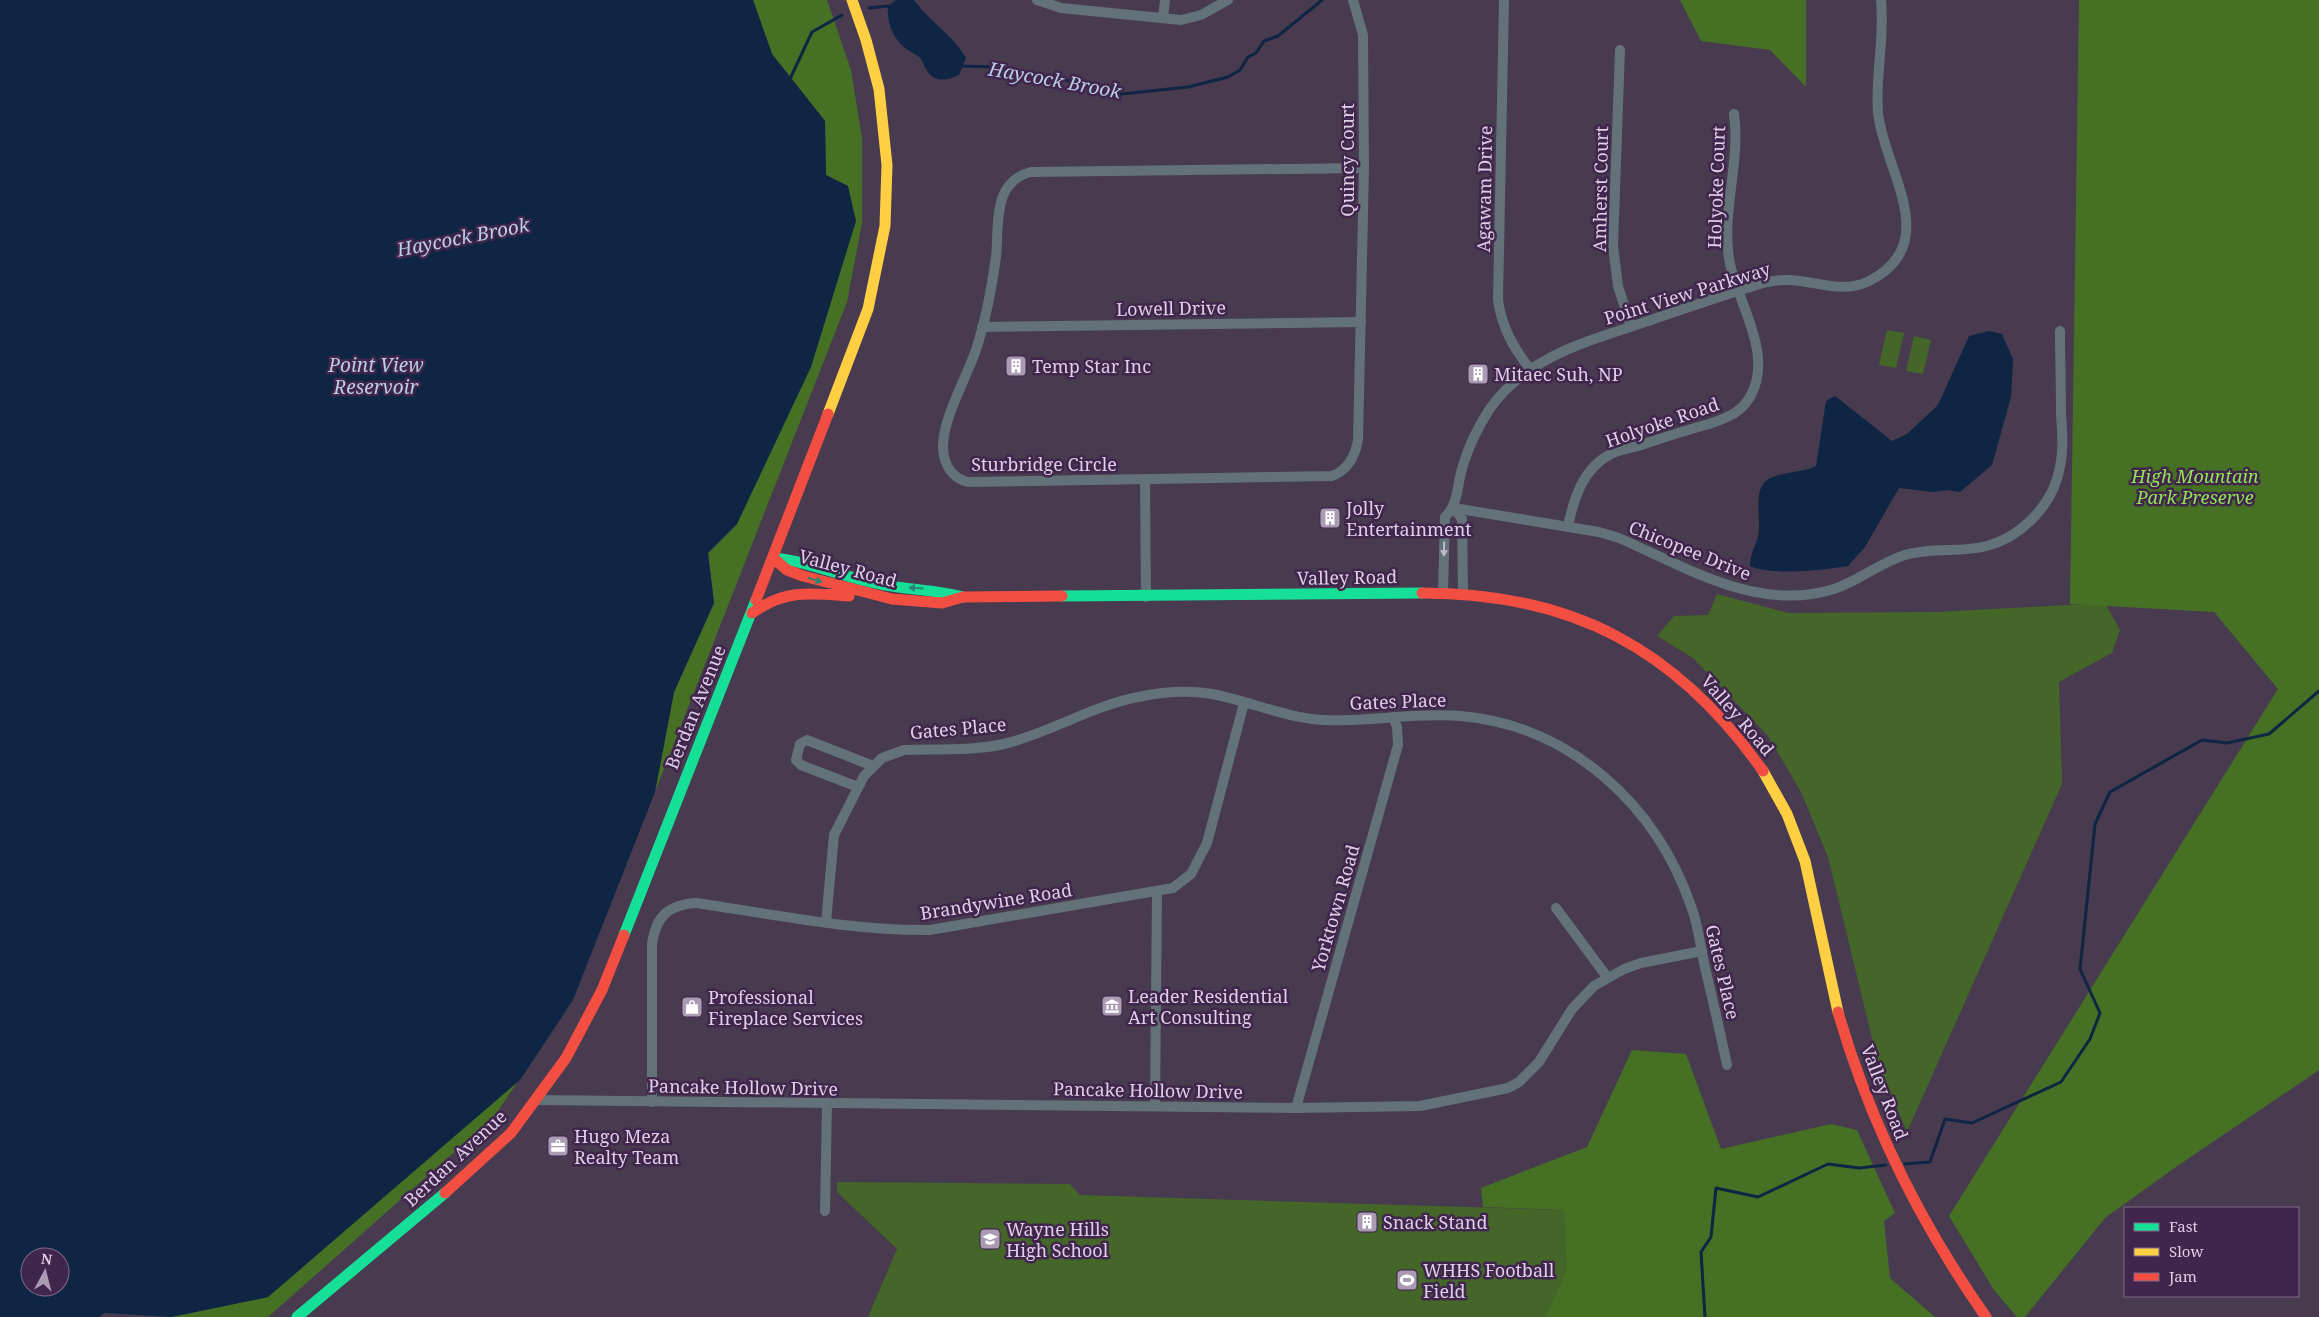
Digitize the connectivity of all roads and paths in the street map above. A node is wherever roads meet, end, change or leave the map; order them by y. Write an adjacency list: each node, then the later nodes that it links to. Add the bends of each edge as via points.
1 (852, 0): 21 (main road, Berdan Avenue, via 873,64 882,113 887,165 884,226 868,309)
2 (1037, 0): 8 (street, via 1062,8)
3 (1165, 0): 8 (street)
4 (1228, 0): 8 (street, via 1201,15 1180,20)
5 (1353, 0): 11 (street, Quincy Court, via 1363,35)
6 (1504, 0): 17 (street, Agawam Drive, via 1498,300 1510,343)
7 (1881, 0): 12 (street, Point View Parkway, via 1878,114 1887,154 1907,211 1901,248 1889,268 1857,285 1830,287 1790,280)
8 (1163, 18)
9 (1620, 50): 15 (street, Amherst Court, via 1613,246 1618,286)
10 (1734, 114): 12 (street, Holyoke Court, via 1737,136 1727,234 1731,267)
11 (1364, 168): 13 (street, Quincy Court); 14 (street, Sturbridge Circle, via 1025,173 1010,185 1000,203 996,260)
12 (1740, 290): 15 (street, Point View Parkway); 20 (street, Holyoke Road, via 1758,360 1756,384 1745,404 1729,417 1622,450 1600,461 1578,489)
13 (1361, 322): 14 (street, Lowell Drive); 18 (street, Sturbridge Circle, via 1358,440 1352,460 1340,473 1332,476)
14 (982, 327): 18 (street, Sturbridge Circle, via 944,438 945,459 954,475 968,482)
15 (1631, 327): 17 (street, Point View Parkway, via 1570,347)
16 (2060, 331): 20 (street, Chicopee Drive, via 2062,454 2058,475 2051,494 2034,516 2000,541 1972,549 1942,548 1907,554 1835,588 1808,595 1773,596 1738,589 1619,538)
17 (1530, 369): 19 (street, Point View Parkway, via 1502,394 1470,446)
18 (1145, 479): 25 (street)
19 (1454, 508): 20 (street, Chicopee Drive); 22 (street, Point View Parkway, one-way to 22, via 1445,517); 23 (street, via 1462,519)
20 (1568, 526)
21 (773, 558): 24 (main road, Valley Road, one-way to 21, via 941,590 879,584 792,559); 26 (main road, Valley Road, one-way to 26, via 787,570 803,576); 27 (main road, Berdan Avenue)
22 (1443, 593): 23 (main road, Valley Road); 25 (main road, Valley Road)
23 (1463, 593): 45 (main road, Valley Road, via 1554,609 1619,636 1651,656 1704,698 1750,750 1780,801 1806,863 1846,1039 1882,1134 1925,1221)
24 (964, 597): 25 (main road, Valley Road); 26 (main road, Valley Road, via 942,603)
25 (1146, 597)
26 (892, 599): 27 (main road, via 793,593 764,602)
27 (751, 614): 38 (main road, Berdan Avenue, via 602,990 566,1058)
28 (1244, 703): 29 (street, Gates Place, via 1307,719); 30 (street, Gates Place, via 1196,692 1140,696 1104,706 1004,744 904,750 882,758); 32 (street, Brandywine Road, via 1207,843 1198,863 1182,882)
29 (1393, 717): 35 (street, Gates Place, via 1436,714 1507,725 1558,745 1601,773 1632,803 1664,847 1692,908); 42 (street, Yorktown Road, via 1398,745)
30 (873, 766): 31 (street, Gates Place); 31 (street, via 807,740 800,744 796,760 800,765)
31 (858, 787): 34 (street, Gates Place, via 834,835)
32 (1157, 892): 34 (street, Brandywine Road, via 930,930); 41 (street)
33 (1556, 908): 36 (street)
34 (826, 922): 39 (street, Brandywine Road, via 696,903 668,910 656,926 652,944)
35 (1702, 952): 36 (street, Pancake Hollow Drive, via 1641,963); 37 (street, Gates Place)
36 (1607, 977): 42 (street, Pancake Hollow Drive, via 1572,1009 1530,1073 1508,1088 1420,1106)
37 (1728, 1065)
38 (537, 1100): 39 (street, Pancake Hollow Drive); 44 (main road, Berdan Avenue, via 511,1133 485,1158)
39 (652, 1102): 40 (street, Pancake Hollow Drive)
40 (827, 1104): 41 (street, Pancake Hollow Drive); 43 (street)
41 (1155, 1106): 42 (street, Pancake Hollow Drive)
42 (1296, 1108)
43 (825, 1210)
44 (297, 1317)
45 (1986, 1317)

